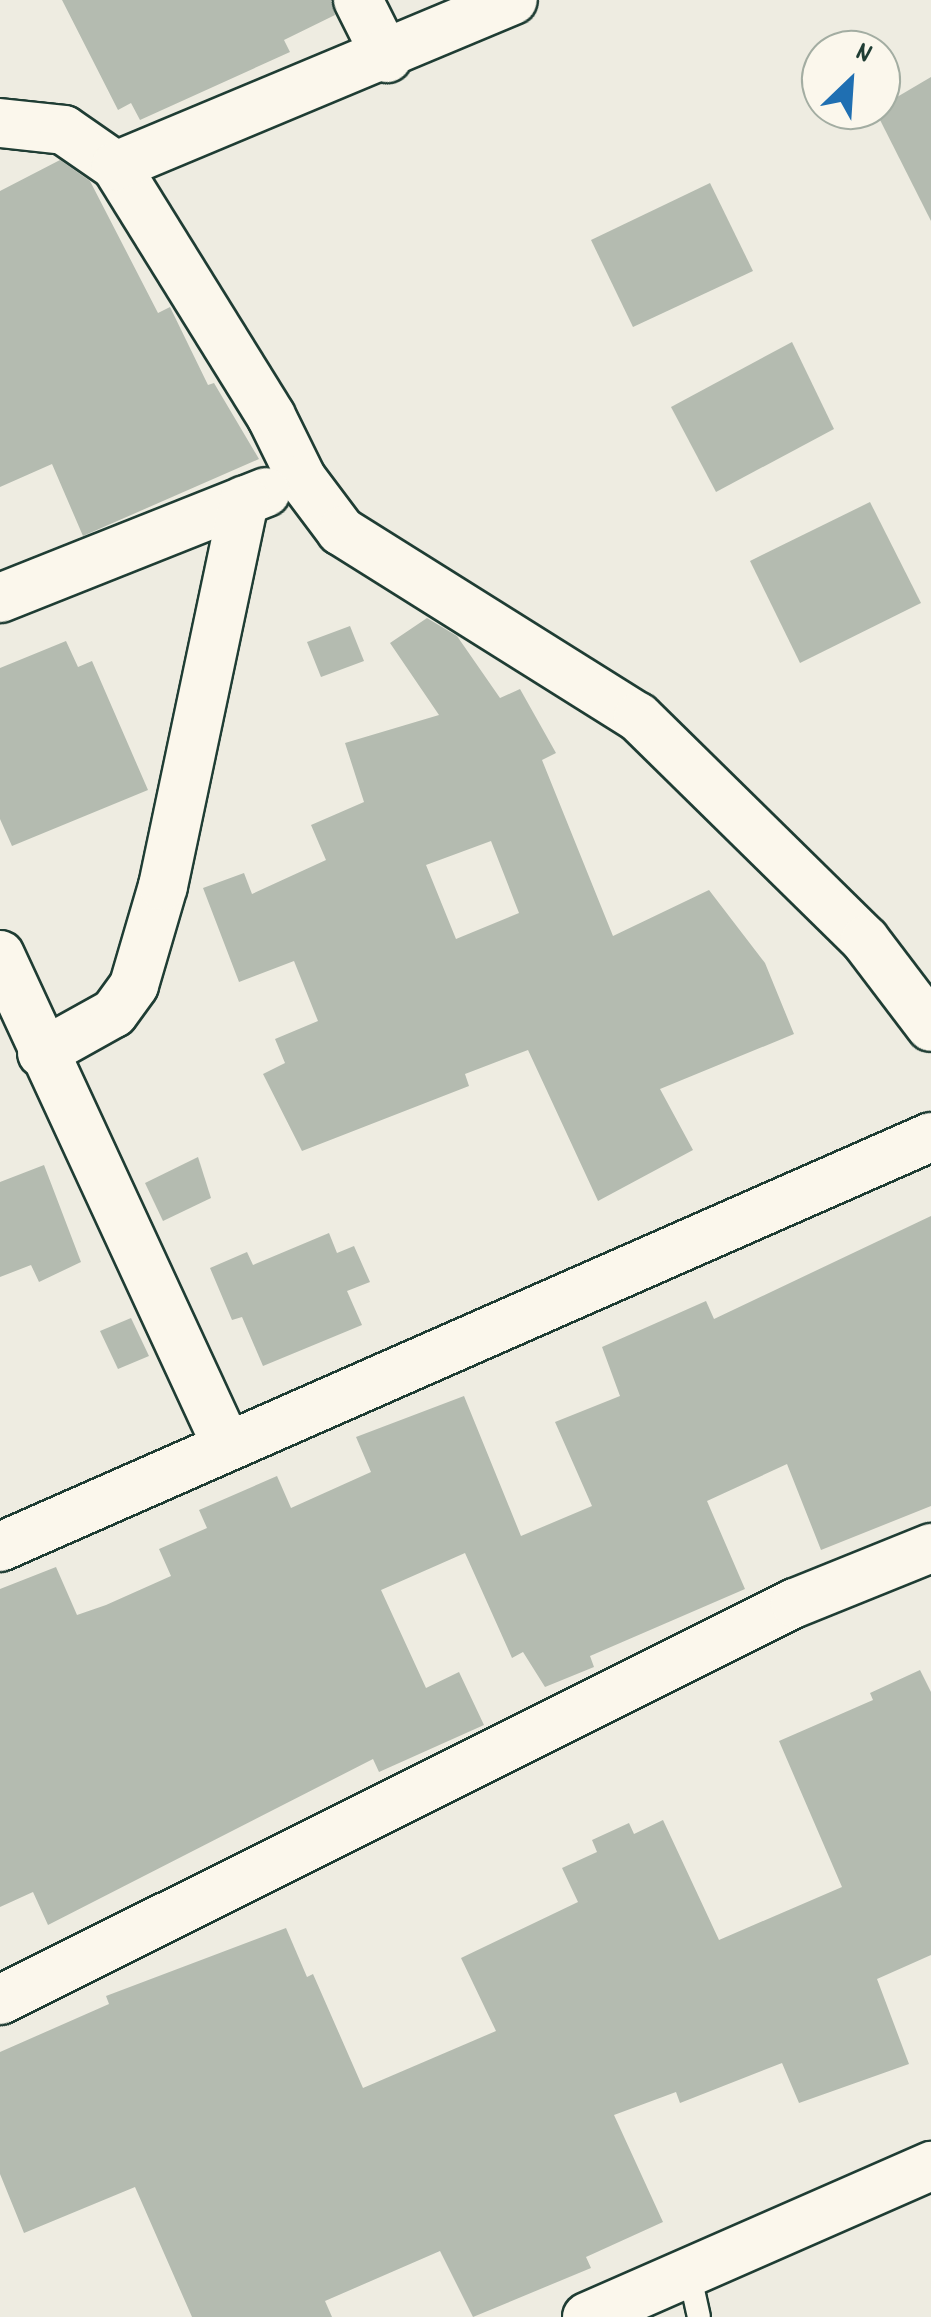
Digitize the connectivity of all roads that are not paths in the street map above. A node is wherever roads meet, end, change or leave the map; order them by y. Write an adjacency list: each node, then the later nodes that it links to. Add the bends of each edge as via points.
1 (358, 0): 3 (street)
2 (512, 0): 3 (street)
3 (386, 58): 5 (street)
4 (2, 116): 5 (street, via 64,130)
5 (116, 166): 6 (street, via 271,416)
6 (302, 478): 7 (street); 10 (street, via 341,531 491,620 670,744 865,940)
7 (244, 500): 8 (street); 11 (street, via 164,886 134,984 114,1013)
8 (0, 598)
9 (0, 955): 11 (street)
10 (931, 1027)
11 (42, 1053): 13 (street)
12 (931, 1137): 13 (street)
13 (226, 1444): 14 (street)
14 (0, 1547)
15 (931, 1548): 16 (street, via 778,1611)
16 (0, 2000)
17 (931, 2166): 18 (street)
18 (694, 2294): 19 (street)
19 (587, 2317)

